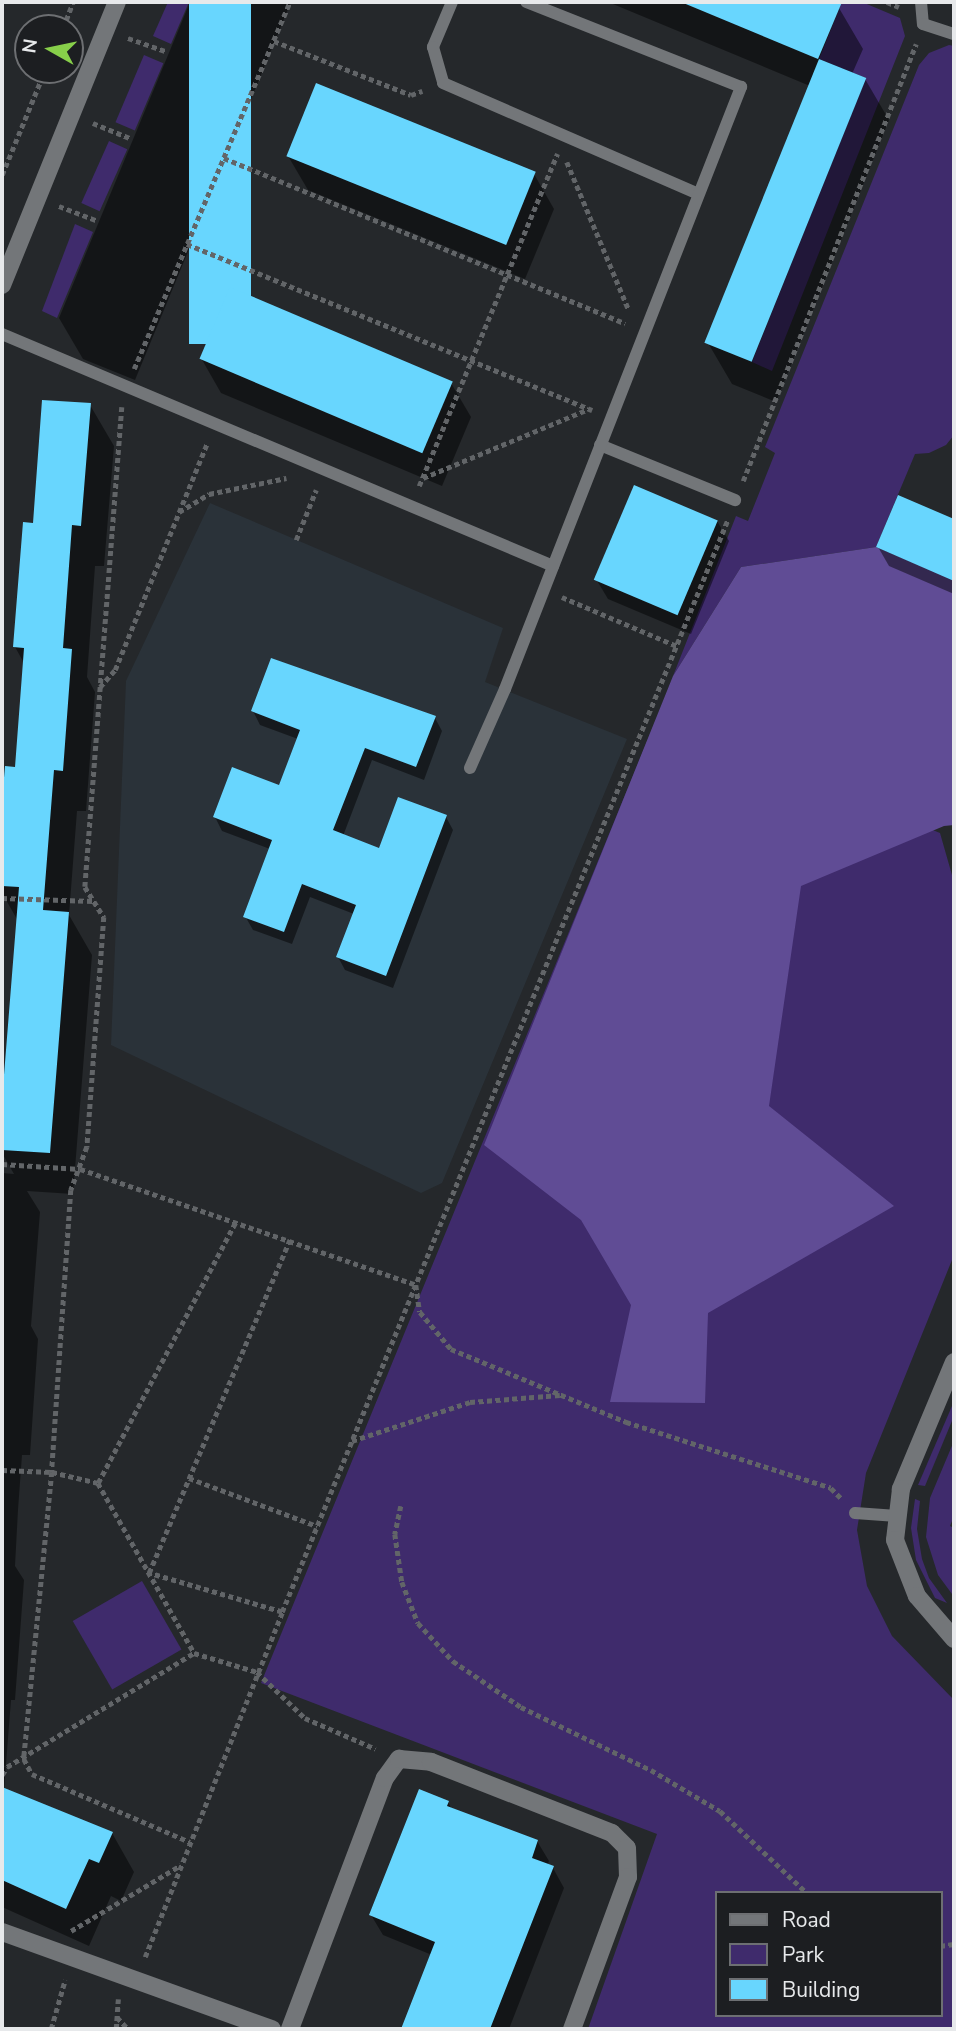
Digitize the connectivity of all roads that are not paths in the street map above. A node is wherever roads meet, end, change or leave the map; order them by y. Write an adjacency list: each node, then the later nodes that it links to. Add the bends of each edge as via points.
1 (117, 2): 7 (street)
2 (453, 2): 6 (lane, via 433,47 443,83)
3 (526, 2): 6 (lane, via 741,87)
4 (921, 2): 5 (lane, via 923,24)
5 (954, 34)
6 (698, 194): 9 (lane)
7 (2, 285)
8 (2, 334): 11 (lane)
9 (600, 446): 10 (lane); 11 (lane)
10 (735, 500)
11 (553, 566): 12 (lane)
12 (470, 768)
13 (954, 1362): 15 (street, via 901,1489)
14 (855, 1513): 15 (lane)
15 (897, 1516): 16 (street, via 895,1540 917,1596)
16 (952, 1633)
17 (2, 1932): 18 (street)
18 (272, 2029)
19 (290, 2029): 20 (street, via 385,1778 399,1759 444,1767 612,1833 626,1848 628,1877)
20 (572, 2029)

